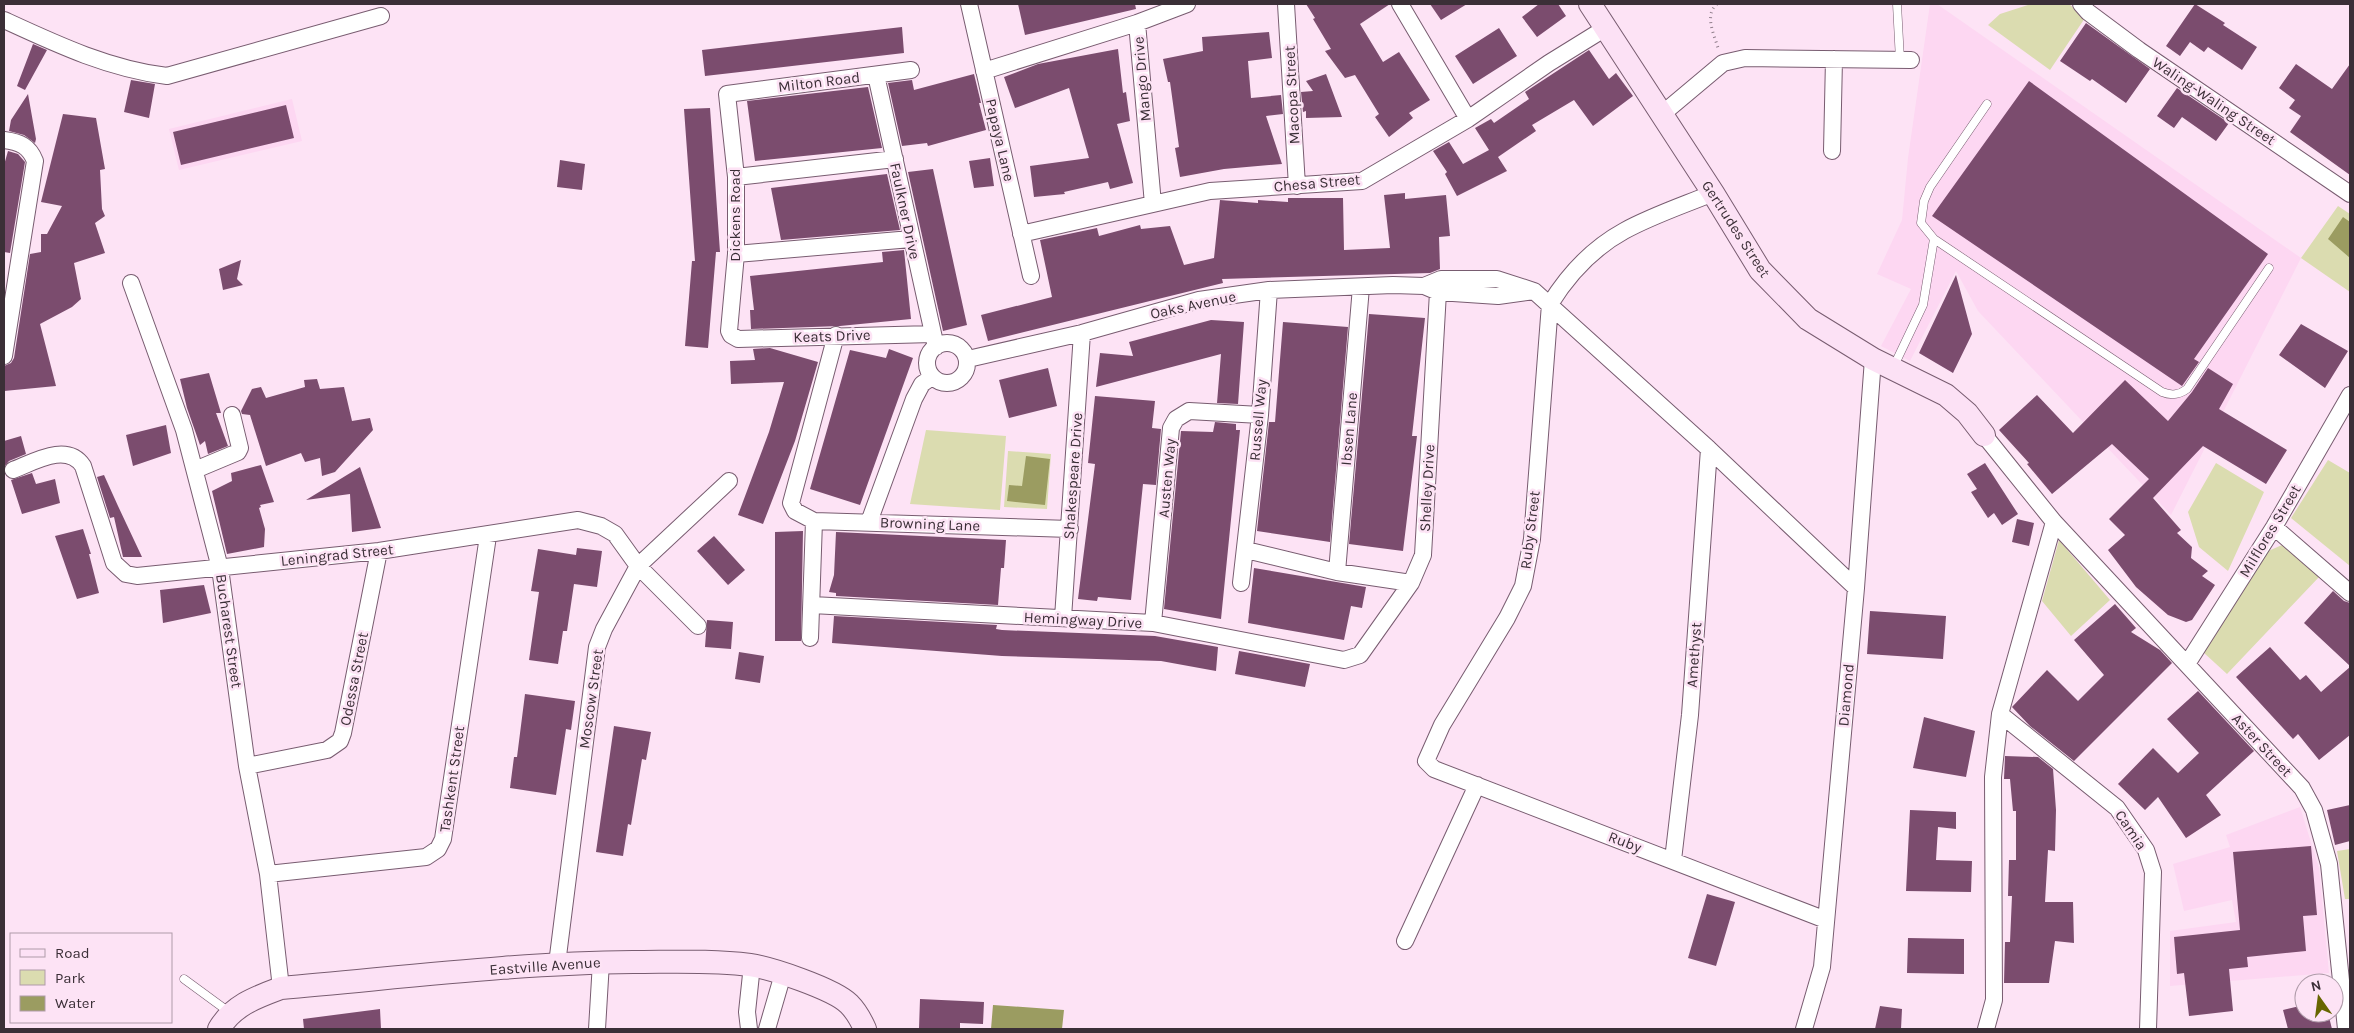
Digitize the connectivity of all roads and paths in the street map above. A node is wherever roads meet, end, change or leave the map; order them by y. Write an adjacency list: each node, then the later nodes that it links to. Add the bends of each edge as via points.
1 (969, 4): 17 (street, Papaya Lane)
2 (1187, 4): 11 (street)
3 (1286, 4): 27 (street, Macopa Street)
4 (1400, 4): 22 (street)
5 (1590, 4): 12 (street, Gertrudes Street)
6 (1717, 4): 15 (path, via 1710,13 1710,22)
7 (1897, 4): 14 (lane)
8 (2082, 4): 29 (street, Waling-Waling Street, via 2139,50)
9 (381, 16): 10 (street, via 167,76 105,63)
10 (4, 20)
11 (1137, 23): 17 (street, Mango Drive); 30 (street, Mango Drive)
12 (1604, 29): 21 (street, Gertrudes Street); 22 (street, Chesa Street)
13 (1834, 60): 14 (street); 15 (street, via 1745,58); 24 (street)
14 (1905, 60)
15 (1723, 63): 21 (street)
16 (911, 70): 18 (street, Milton Road)
17 (984, 71): 31 (street, Papaya Lane)
18 (876, 75): 19 (street, Milton Road); 25 (street, Faulkner Drive)
19 (726, 94): 26 (street, Dickens Road)
20 (1987, 104): 33 (lane, via 1930,187 1924,202 1921,223)
21 (1661, 115): 28 (street, Gertrudes Street)
22 (1468, 119): 27 (street, Chesa Street, via 1362,181)
23 (4, 140): 46 (street, via 27,147 35,161)
24 (1832, 150)
25 (894, 159): 26 (street); 32 (street, Faulkner Drive)
26 (736, 177): 34 (street, Dickens Road)
27 (1297, 186): 30 (street, Chesa Street, via 1210,191)
28 (1713, 192): 41 (street, via 1623,231 1590,256 1564,282); 48 (street, Gertrudes Street, via 1760,270 1808,319)
29 (2350, 194)
30 (1153, 204): 31 (street, Chesa Street)
31 (1022, 234): 36 (street, Papaya Lane)
32 (911, 239): 34 (street); 45 (street, Faulkner Drive)
33 (1934, 239): 35 (lane, via 2170,395 2188,389); 49 (lane, via 1923,305)
34 (736, 254): 43 (street, Dickens Road)
35 (2269, 268)
36 (1032, 276)
37 (132, 284): 57 (street, Bucharest Street)
38 (1360, 287): 39 (street, Oaks Avenue); 40 (street, Oaks Avenue); 69 (street, Ibsen Lane)
39 (1431, 289): 41 (street, Oaks Avenue, via 1441,279 1497,279 1534,291); 71 (street, Shelley Drive, via 1423,555)
40 (1269, 290): 42 (street, Oaks Avenue, via 1199,300); 52 (street, Russell Way)
41 (1550, 304): 55 (street, Oaks Avenue); 82 (street, Ruby Street, via 1532,539 1523,586 1442,725)
42 (1082, 332): 47 (street, Oaks Avenue); 63 (street, Shakespeare Drive)
43 (731, 335): 44 (street, Keats Drive, via 738,339)
44 (836, 335): 45 (street, Keats Drive); 59 (street, via 791,503 793,508)
45 (934, 340): 47 (street, via 959,346); 50 (street, via 927,361)
46 (4, 356)
47 (968, 359): 50 (street, via 968,367 960,380 945,384)
48 (1873, 359): 49 (street, Gertrudes Street); 72 (street, Diamond)
49 (1893, 369): 54 (street, Gertrudes Street, via 1946,395 1967,413)
50 (932, 377): 60 (street, via 922,384 914,399)
51 (2350, 395): 62 (street, Milflores Street)
52 (1260, 415): 66 (street, Russell Way); 76 (street, Austen Way, via 1189,411 1171,428)
53 (232, 416): 57 (street, via 240,448 238,452)
54 (1984, 435): 61 (street, Aster Street)
55 (1709, 449): 72 (street, Oaks Avenue); 85 (street, Amethyst, via 1690,715)
56 (14, 470): 68 (street, Leningrad Street, via 54,455 72,456 78,460 83,466 114,563 126,574 137,576)
57 (195, 470): 68 (street, Bucharest Street)
58 (729, 481): 67 (street, Moscow Street)
59 (814, 521): 60 (street, Browning Lane); 74 (street)
60 (869, 522): 63 (street, Browning Lane)
61 (2054, 522): 80 (street, Aster Street); 81 (street)
62 (2274, 527): 73 (street); 80 (street, Milflores Street)
63 (1070, 529): 75 (street, Shakespeare Drive)
64 (488, 536): 65 (street, Leningrad Street); 67 (street, Leningrad Street, via 588,521 615,534); 86 (street, Tashkent Street, via 443,839 438,849 426,857)
65 (379, 550): 68 (street, Leningrad Street); 83 (street, Odessa Street, via 344,733 340,740 327,750)
66 (1246, 550): 69 (street); 70 (street, Russell Way)
67 (638, 566): 77 (street, Leningrad Street); 90 (street, Moscow Street, via 597,646)
68 (220, 568): 83 (street, Bucharest Street)
69 (1337, 572): 71 (street)
70 (1240, 583)
71 (1411, 584): 79 (street, Shelley Drive, via 1360,655)
72 (1856, 588): 87 (street, Diamond)
73 (2350, 593)
74 (812, 605): 75 (street, Hemingway Drive); 78 (street)
75 (1063, 618): 76 (street, Hemingway Drive)
76 (1153, 623): 79 (street, Hemingway Drive)
77 (698, 626)
78 (810, 638)
79 (1351, 659)
80 (2187, 664): 103 (street, Aster Street, via 2302,788 2314,810 2329,864)
81 (2000, 714): 101 (street, via 1993,777 1994,1000); 102 (street, Camia, via 2118,808 2146,850 2153,872)
82 (1426, 761): 84 (street, Ruby, via 1434,769)
83 (247, 766): 86 (street, Bucharest Street)
84 (1477, 785): 85 (street, Ruby); 88 (street)
85 (1673, 860): 87 (street, Ruby)
86 (268, 874): 94 (street, Bucharest Street)
87 (1826, 920): 100 (street, Diamond, via 1822,967)
88 (1405, 941)
89 (601, 962): 90 (street, Eastville Avenue); 91 (street, Eastville Avenue); 96 (street)
90 (557, 964): 94 (street, Eastville Avenue)
91 (752, 965): 92 (street, Eastville Avenue); 97 (street)
92 (783, 974): 98 (street); 99 (street, Eastville Avenue, via 834,994 848,1003)
93 (184, 979): 95 (lane)
94 (281, 988): 95 (street, Eastville Avenue, via 250,1000)
95 (225, 1022)
96 (596, 1029)
97 (748, 1029)
98 (767, 1029)
99 (865, 1029)
100 (1804, 1029)
101 (1986, 1029)
102 (2148, 1029)
103 (2346, 1029)

